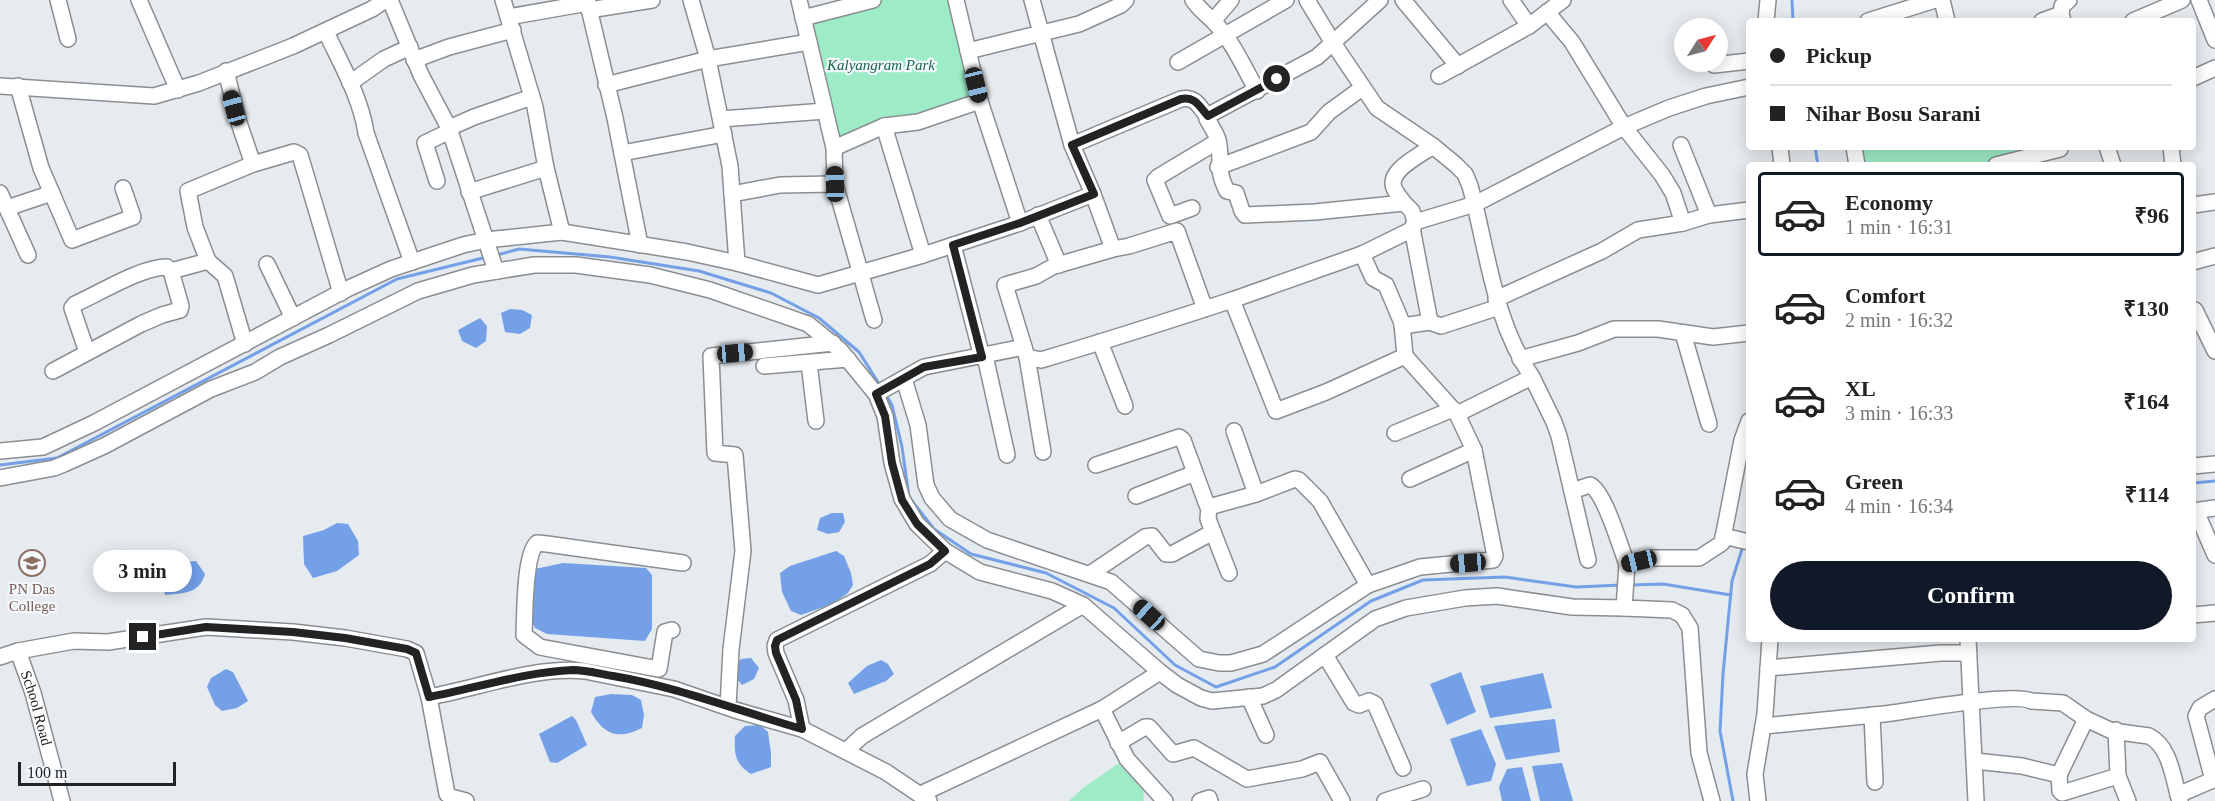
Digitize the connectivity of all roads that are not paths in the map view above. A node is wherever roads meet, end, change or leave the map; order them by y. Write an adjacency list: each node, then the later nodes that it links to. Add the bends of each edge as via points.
1 (58, 0): 41 (street)
2 (139, 0): 62 (street)
3 (390, 0): 46 (street)
4 (503, 0): 36 (street)
5 (652, 0): 27 (street)
6 (691, 0): 47 (street)
7 (799, 0): 30 (street)
8 (873, 0): 30 (street)
9 (956, 0): 45 (street)
10 (1032, 0): 39 (street)
11 (1126, 0): 39 (street, via 1079,24)
12 (1193, 0): 35 (street)
13 (1231, 0): 35 (street)
14 (1286, 0): 40 (street)
15 (1307, 0): 44 (street)
16 (1380, 0): 44 (street)
17 (1403, 0): 51 (street)
18 (1511, 0): 37 (street)
19 (1563, 0): 28 (street)
20 (1768, 0): 31 (street)
21 (1935, 0): 32 (street)
22 (1942, 0): 33 (street)
23 (2069, 0): 29 (street, via 2062,4)
24 (2182, 0): 34 (street)
25 (2199, 0): 42 (street)
26 (375, 3): 38 (street)
27 (588, 4): 36 (street); 57 (street)
28 (1547, 12): 37 (street); 70 (street, via 1572,42)
29 (2062, 17)
30 (803, 18): 43 (street)
31 (1766, 18)
32 (1878, 18)
33 (1946, 18)
34 (2140, 18)
35 (1213, 21): 40 (street)
36 (511, 24): 46 (street, via 449,47); 64 (street)
37 (1529, 26): 51 (street)
38 (326, 32): 53 (street); 56 (street)
39 (1042, 34): 45 (street); 73 (street)
40 (1224, 36): 49 (street); 63 (street)
41 (68, 39)
42 (2215, 40)
43 (809, 42): 47 (street); 66 (street)
44 (1333, 43): 60 (street); 63 (street, via 1317,57)
45 (968, 51): 65 (street)
46 (412, 53): 56 (street, via 384,59); 71 (street)
47 (708, 59): 57 (street); 69 (street)
48 (1746, 61): 50 (street)
49 (1178, 62)
50 (1728, 63)
51 (1458, 66): 54 (street)
52 (2215, 68): 55 (street)
53 (226, 71): 62 (street); 80 (street)
54 (1439, 76)
55 (2196, 77)
56 (350, 83): 113 (street)
57 (606, 85): 78 (street)
58 (0, 86): 59 (street)
59 (18, 86): 62 (street, via 154,96); 87 (street)
60 (1362, 88): 75 (street, via 1377,108); 81 (street, via 1329,112 1311,132)
61 (1746, 88): 70 (street, via 1669,108)
62 (178, 90)
63 (1257, 90): 67 (street)
64 (532, 97): 71 (street); 82 (street)
65 (980, 101): 68 (street, via 918,122); 99 (street)
66 (825, 111): 69 (street); 76 (street)
67 (1208, 116): 72 (street); 73 (street, via 1189,97)
68 (884, 126): 76 (street); 109 (street)
69 (722, 127): 78 (street); 88 (street)
70 (1624, 128): 93 (street); 100 (street, via 1662,175)
71 (450, 129): 83 (street, via 425,142); 86 (street)
72 (1218, 141): 81 (street); 95 (street, via 1156,178 1170,216)
73 (1072, 145): 89 (street)
74 (1680, 145): 98 (street)
75 (1433, 146): 92 (street, via 1397,170 1393,177 1393,187); 93 (street, via 1465,174)
76 (834, 148): 84 (street)
77 (2052, 150): 79 (street)
78 (622, 153): 103 (street)
79 (2007, 162)
80 (253, 164): 111 (street, via 188,191 195,227); 119 (street, via 294,152 300,155)
81 (1218, 167): 92 (street, via 1226,190 1236,193 1245,215)
82 (546, 168): 86 (street); 102 (street)
83 (437, 181)
84 (835, 184): 88 (street, via 780,185); 118 (street)
85 (123, 188): 87 (street, via 133,217 76,240 70,237)
86 (469, 192): 108 (street)
87 (52, 193): 90 (street)
88 (732, 194): 114 (street)
89 (1094, 194): 97 (street); 105 (street)
90 (3, 200): 107 (street)
91 (2215, 202): 94 (street)
92 (1404, 203): 101 (street, via 1412,212)
93 (1475, 204): 101 (street); 121 (street)
94 (2196, 205)
95 (1192, 207)
96 (1746, 210): 98 (street)
97 (1038, 215): 99 (street); 116 (street)
98 (1709, 215): 100 (street)
99 (1020, 223): 104 (street)
100 (1683, 223): 121 (street, via 1638,230)
101 (1414, 226): 106 (street); 126 (street)
102 (562, 232): 103 (street); 108 (street)
103 (640, 245): 114 (street)
104 (953, 245): 109 (street); 136 (street)
105 (1113, 249): 116 (street); 122 (street, via 1177,231)
106 (1362, 254): 120 (street); 127 (street, via 1373,278 1386,285)
107 (28, 255)
108 (490, 255): 113 (street); 131 (street, via 534,265 650,275 710,290 808,324); 161 (street, via 255,372 211,389 104,446 54,468)
109 (923, 255): 118 (street)
110 (2215, 256): 112 (street)
111 (208, 261): 117 (street); 132 (street, via 225,276)
112 (2196, 261)
113 (412, 262): 119 (street)
114 (737, 263): 118 (street, via 814,285)
115 (267, 264): 124 (street)
116 (1059, 265): 135 (street, via 1005,285)
117 (171, 271): 134 (street, via 180,310); 134 (street, via 159,267 75,304 72,308)
118 (861, 274): 125 (street)
119 (341, 292): 124 (street)
120 (1232, 300): 122 (street); 137 (street, via 1276,411)
121 (1497, 303): 126 (street, via 1441,326); 139 (street)
122 (1205, 309): 130 (street)
123 (2196, 312): 133 (street)
124 (293, 318): 132 (street)
125 (874, 320)
126 (1430, 322): 127 (street)
127 (1402, 326): 137 (street)
128 (1683, 333): 129 (street, via 1713,337); 139 (street, via 1614,329); 149 (street)
129 (1746, 333)
130 (1100, 342): 135 (street, via 1041,360); 146 (street)
131 (833, 343): 138 (street); 196 (street, via 711,356 715,453 735,455 743,541)
132 (245, 344): 154 (street, via 43,447)
133 (2215, 351)
134 (87, 352): 142 (street)
135 (1026, 352): 136 (street); 155 (street)
136 (984, 356): 144 (street, via 924,367); 156 (street)
137 (1405, 356): 147 (street)
138 (848, 359): 140 (street); 145 (street)
139 (1520, 359): 143 (street)
140 (809, 363): 141 (street); 148 (street)
141 (764, 366)
142 (53, 371)
143 (1532, 377): 147 (street); 163 (street, via 1554,422)
144 (899, 381): 145 (street); 178 (street, via 918,425 926,485 950,519 987,540)
145 (878, 393): 172 (street, via 902,500 917,524)
146 (1125, 406)
147 (1455, 412): 152 (street); 153 (street)
148 (816, 421)
149 (1709, 424)
150 (1746, 429): 171 (street)
151 (1234, 430): 164 (street)
152 (1395, 433)
153 (1474, 450): 162 (street); 179 (street, via 1493,560 1420,567)
154 (0, 452)
155 (1043, 452)
156 (1007, 456)
157 (2215, 464): 159 (street)
158 (1096, 465): 160 (street, via 1179,437)
159 (2196, 466)
160 (1195, 473): 165 (street); 166 (street)
161 (0, 478)
162 (1410, 478)
163 (1572, 491): 174 (street); 176 (street, via 1590,485 1596,489 1612,520)
164 (1256, 494): 166 (street); 179 (street, via 1296,479 1303,482 1320,501)
165 (1136, 496)
166 (1209, 507): 170 (street)
167 (2215, 508): 168 (street)
168 (2196, 511)
169 (2196, 515): 173 (street)
170 (1213, 532): 177 (street); 178 (street, via 1172,554 1166,554 1152,536 1145,537)
171 (1736, 539): 176 (street, via 1699,558 1651,558)
172 (945, 551): 181 (street, via 980,572 1052,591); 201 (street, via 930,564 777,640 776,653 796,700)
173 (2215, 555)
174 (1588, 560)
175 (683, 564): 184 (street, via 537,543 531,549 524,635 540,647 659,669 665,632)
176 (1626, 570): 180 (street)
177 (1229, 573)
178 (1090, 574): 179 (street, via 1115,584 1194,656 1219,663 1263,654)
179 (1368, 585)
180 (1624, 601): 188 (street, via 1572,607 1497,596 1406,608 1375,619); 222 (street, via 1672,610 1682,615 1690,628 1699,753)
181 (1083, 605): 191 (street); 205 (street, via 862,736)
182 (2215, 613): 183 (street)
183 (2196, 615)
184 (672, 630)
185 (1770, 642): 190 (street)
186 (1968, 646): 190 (street, via 1941,654); 195 (street)
187 (18, 651): 189 (street); 192 (street, via 206,627 293,632 384,644 416,653); 215 (street, School Road)
188 (1325, 655): 193 (street, via 1276,690); 207 (street, via 1354,703 1375,704)
189 (0, 657)
190 (1768, 668): 200 (street)
191 (1160, 672): 193 (street, via 1201,698 1212,701); 197 (street)
192 (429, 697): 196 (street, via 519,676 574,670 674,689); 216 (street, via 447,794)
193 (1249, 697): 203 (street)
194 (2215, 699): 210 (street, via 2200,708 2196,716)
195 (1971, 702): 198 (street); 199 (street, via 2027,699 2063,703); 206 (street)
196 (728, 707): 201 (street)
197 (1102, 709): 204 (street); 213 (street)
198 (1872, 715): 200 (street); 211 (street)
199 (2086, 719): 202 (street); 208 (street)
200 (1764, 726): 223 (street, via 1755,774)
201 (802, 729): 205 (street)
202 (2116, 730): 209 (street); 214 (street, via 2150,736 2159,742)
203 (1266, 735)
204 (1118, 743): 217 (street, via 1126,759); 220 (street, via 1149,727 1173,754 1194,748 1247,779 1320,762)
205 (846, 751): 213 (street)
206 (1975, 761): 208 (street); 224 (street)
207 (1403, 768)
208 (2059, 775): 209 (street, via 2062,793)
209 (2118, 776): 225 (street)
210 (2214, 780): 214 (street)
211 (1875, 782)
212 (1423, 789): 221 (street)
213 (925, 798)
214 (2179, 798)
215 (62, 801)
216 (466, 801)
217 (1165, 801)
218 (1200, 801): 219 (street)
219 (1210, 801)
220 (1342, 801)
221 (1385, 801)
222 (1712, 801)
223 (1758, 801)
224 (1976, 801)
225 (2128, 801)

